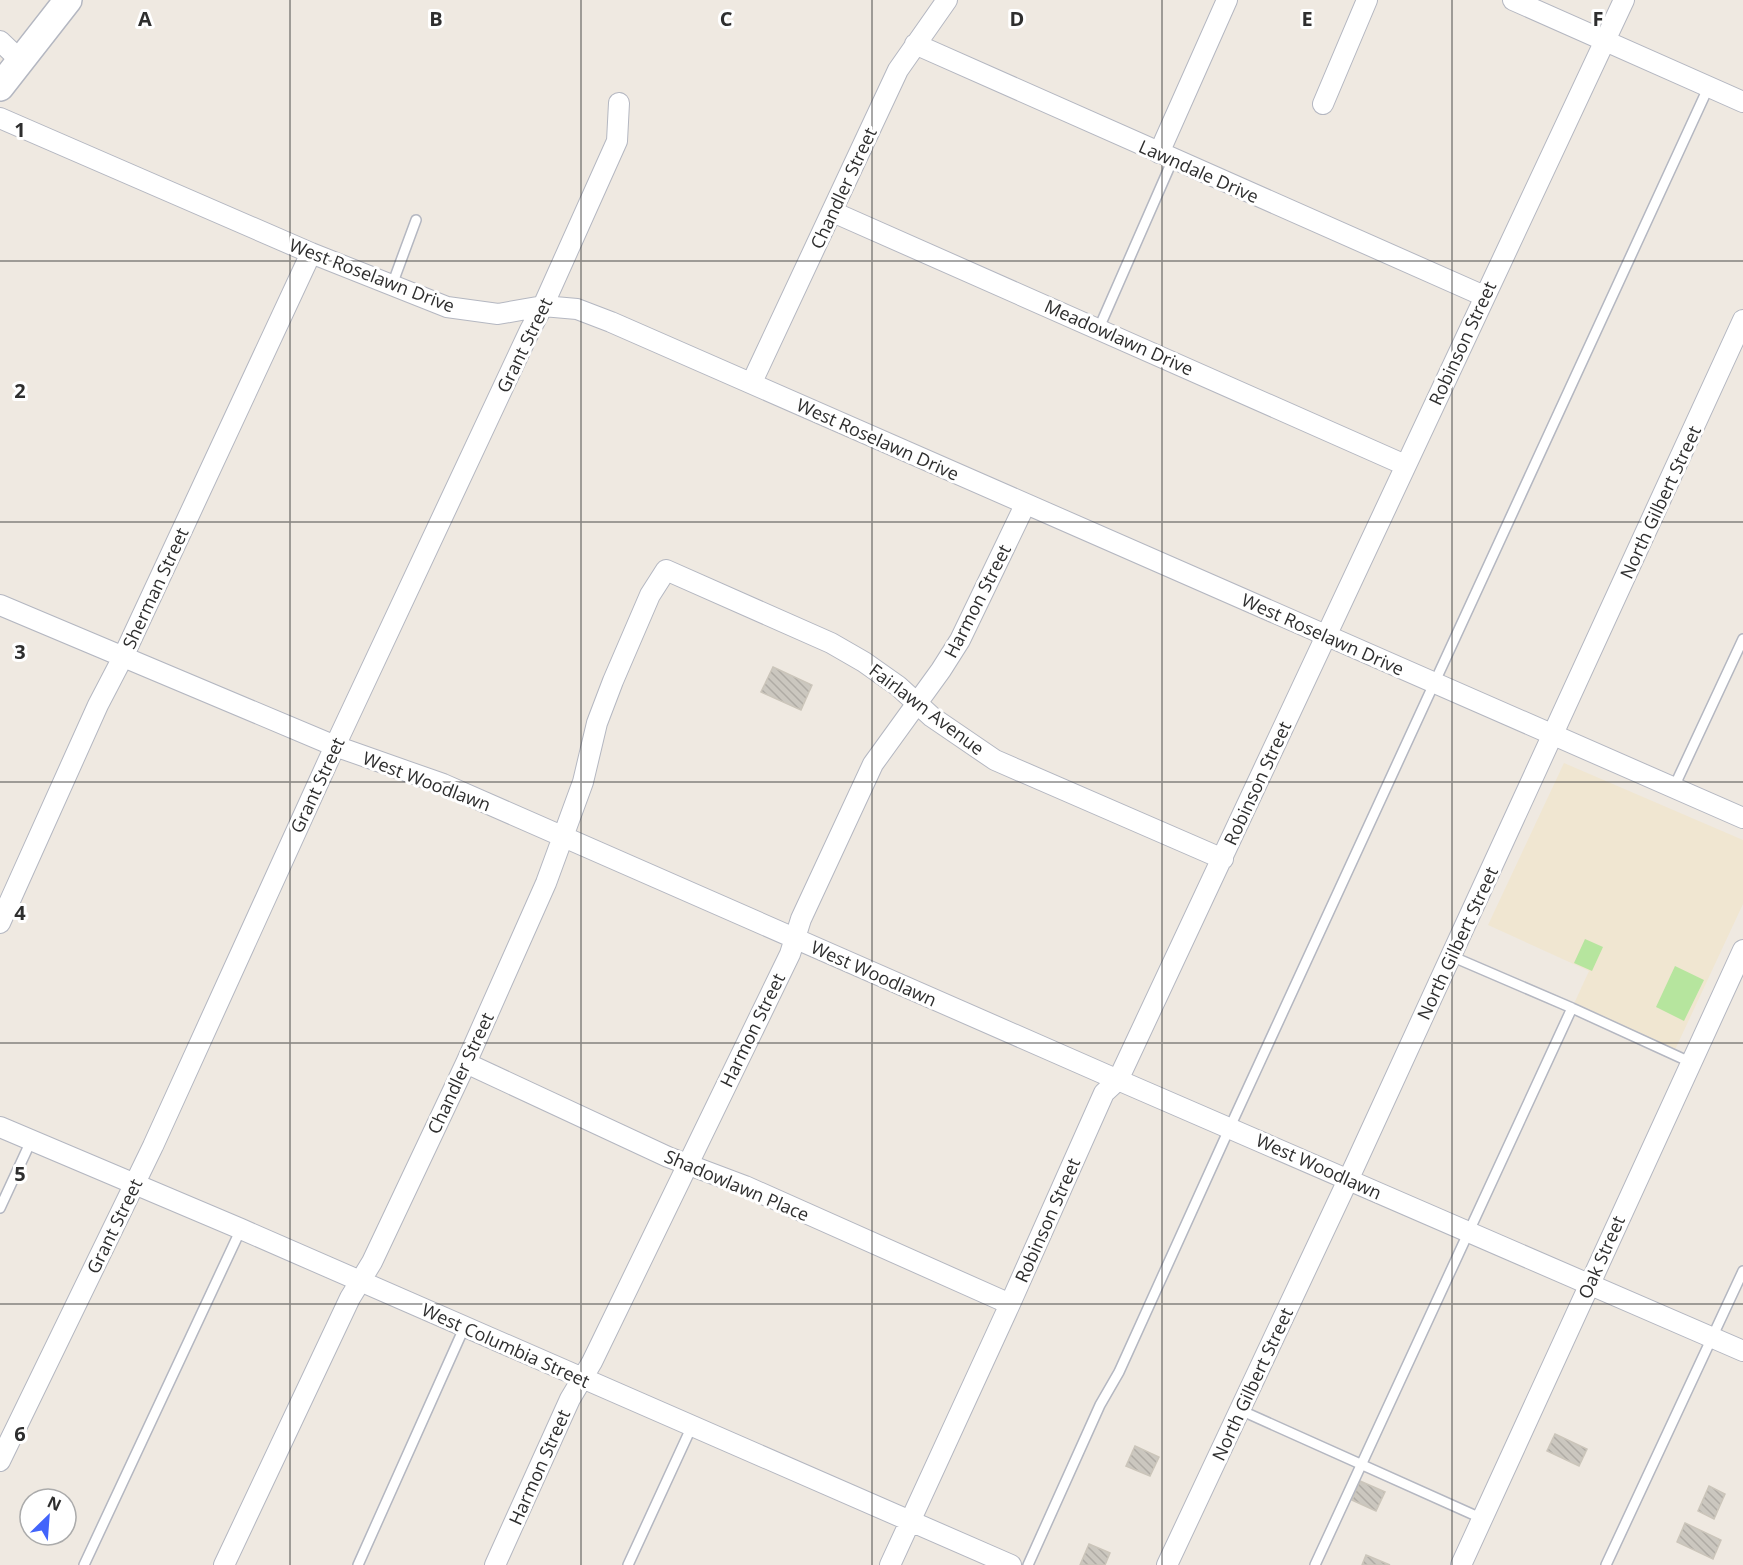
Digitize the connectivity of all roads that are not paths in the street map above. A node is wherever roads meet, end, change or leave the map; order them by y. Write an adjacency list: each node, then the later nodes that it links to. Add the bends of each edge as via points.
1 (68, 0): 10 (street)
2 (947, 0): 9 (street, Chandler Street)
3 (1227, 0): 17 (street)
4 (1367, 0): 15 (street)
5 (1514, 0): 7 (street)
6 (1624, 0): 7 (street, Robinson Street)
7 (1605, 40): 11 (street); 22 (street, Robinson Street)
8 (0, 41): 10 (street)
9 (915, 44): 17 (street, Lawndale Drive); 18 (street, Chandler Street, via 898,69)
10 (21, 61): 12 (street)
11 (1709, 86): 13 (street); 35 (lane)
12 (0, 87)
13 (1743, 102)
14 (619, 104): 23 (street, Grant Street, via 617,141)
15 (1323, 104)
16 (0, 118): 20 (street, West Roselawn Drive)
17 (1166, 156): 22 (street, Lawndale Drive); 25 (lane)
18 (833, 212): 25 (street, Meadowlawn Drive); 27 (street, Chandler Street)
19 (416, 220): 21 (lane)
20 (311, 254): 21 (street, West Roselawn Drive); 34 (street, Sherman Street)
21 (392, 285): 23 (street, West Roselawn Drive, via 447,307 498,314)
22 (1484, 296): 28 (street, Robinson Street)
23 (543, 306): 27 (street, West Roselawn Drive, via 577,309); 38 (street, Grant Street)
24 (1743, 320): 26 (street, North Gilbert Street)
25 (1099, 328): 28 (street, Meadowlawn Drive)
26 (1738, 345): 37 (street, North Gilbert Street)
27 (752, 382): 29 (street, West Roselawn Drive)
28 (1405, 465): 32 (street, Robinson Street)
29 (1025, 505): 32 (street, West Roselawn Drive); 36 (street, Harmon Street, via 960,640)
30 (666, 570): 36 (street, Fairlawn Avenue, via 831,643 864,662); 41 (street, Chandler Street, via 650,595 613,681)
31 (0, 605): 34 (street, West Woodlawn)
32 (1327, 635): 35 (street, West Roselawn Drive); 42 (street, Robinson Street)
33 (1743, 639): 39 (lane)
34 (123, 657): 38 (street, West Woodlawn); 43 (street, Sherman Street)
35 (1435, 684): 37 (street, West Roselawn Drive); 52 (lane)
36 (917, 702): 42 (street, Fairlawn Avenue, via 932,717 995,760); 44 (street, Harmon Street, via 873,764)
37 (1552, 735): 39 (street, West Roselawn Drive); 46 (street, North Gilbert Street)
38 (334, 747): 41 (street, West Woodlawn, via 443,784); 56 (street, Grant Street)
39 (1674, 787): 40 (street, West Roselawn Drive)
40 (1743, 818)
41 (564, 836): 44 (street, West Woodlawn); 49 (street, Chandler Street)
42 (1222, 859): 50 (street, Robinson Street)
43 (0, 923)
44 (795, 938): 50 (street, West Woodlawn); 54 (street, Harmon Street)
45 (1743, 950): 48 (street, Oak Street)
46 (1451, 956): 47 (lane); 55 (street, North Gilbert Street)
47 (1572, 1008): 48 (lane); 59 (lane)
48 (1690, 1062): 62 (street, Oak Street)
49 (466, 1063): 54 (street, Shadowlawn Place); 61 (street, Chandler Street)
50 (1118, 1080): 52 (street, West Woodlawn); 63 (street, Robinson Street, via 1104,1093)
51 (0, 1127): 53 (street, West Columbia Street)
52 (1230, 1127): 55 (street, West Woodlawn); 81 (lane)
53 (31, 1141): 56 (street, West Columbia Street); 57 (lane)
54 (687, 1164): 63 (street, Shadowlawn Place); 67 (street, Harmon Street)
55 (1348, 1180): 59 (street, West Woodlawn); 68 (street, North Gilbert Street)
56 (134, 1183): 58 (street, West Columbia Street); 70 (street, Grant Street)
57 (0, 1208)
58 (241, 1229): 61 (street, West Columbia Street); 74 (lane)
59 (1469, 1231): 62 (street, West Woodlawn); 71 (lane)
60 (1743, 1271): 65 (lane)
61 (360, 1281): 64 (street, West Columbia Street); 75 (street, Chandler Street)
62 (1589, 1283): 65 (street, West Woodlawn); 72 (street, Oak Street)
63 (1010, 1304): 73 (street, Robinson Street)
64 (464, 1328): 67 (street, West Columbia Street); 76 (lane)
65 (1712, 1338): 66 (street, West Woodlawn); 85 (lane)
66 (1743, 1351)
67 (582, 1378): 69 (street, West Columbia Street); 77 (street, Harmon Street)
68 (1240, 1410): 71 (lane); 82 (street, North Gilbert Street)
69 (692, 1426): 73 (street, West Columbia Street); 78 (lane)
70 (0, 1461)
71 (1363, 1464): 72 (lane); 83 (lane)
72 (1483, 1519): 84 (street, Oak Street)
73 (910, 1521): 79 (street, Robinson Street); 80 (street, West Columbia Street)
74 (84, 1565)
75 (224, 1565)
76 (358, 1565)
77 (495, 1565)
78 (628, 1565)
79 (890, 1565)
80 (1011, 1565)
81 (1028, 1565)
82 (1167, 1565)
83 (1315, 1565)
84 (1461, 1565)
85 (1605, 1565)

